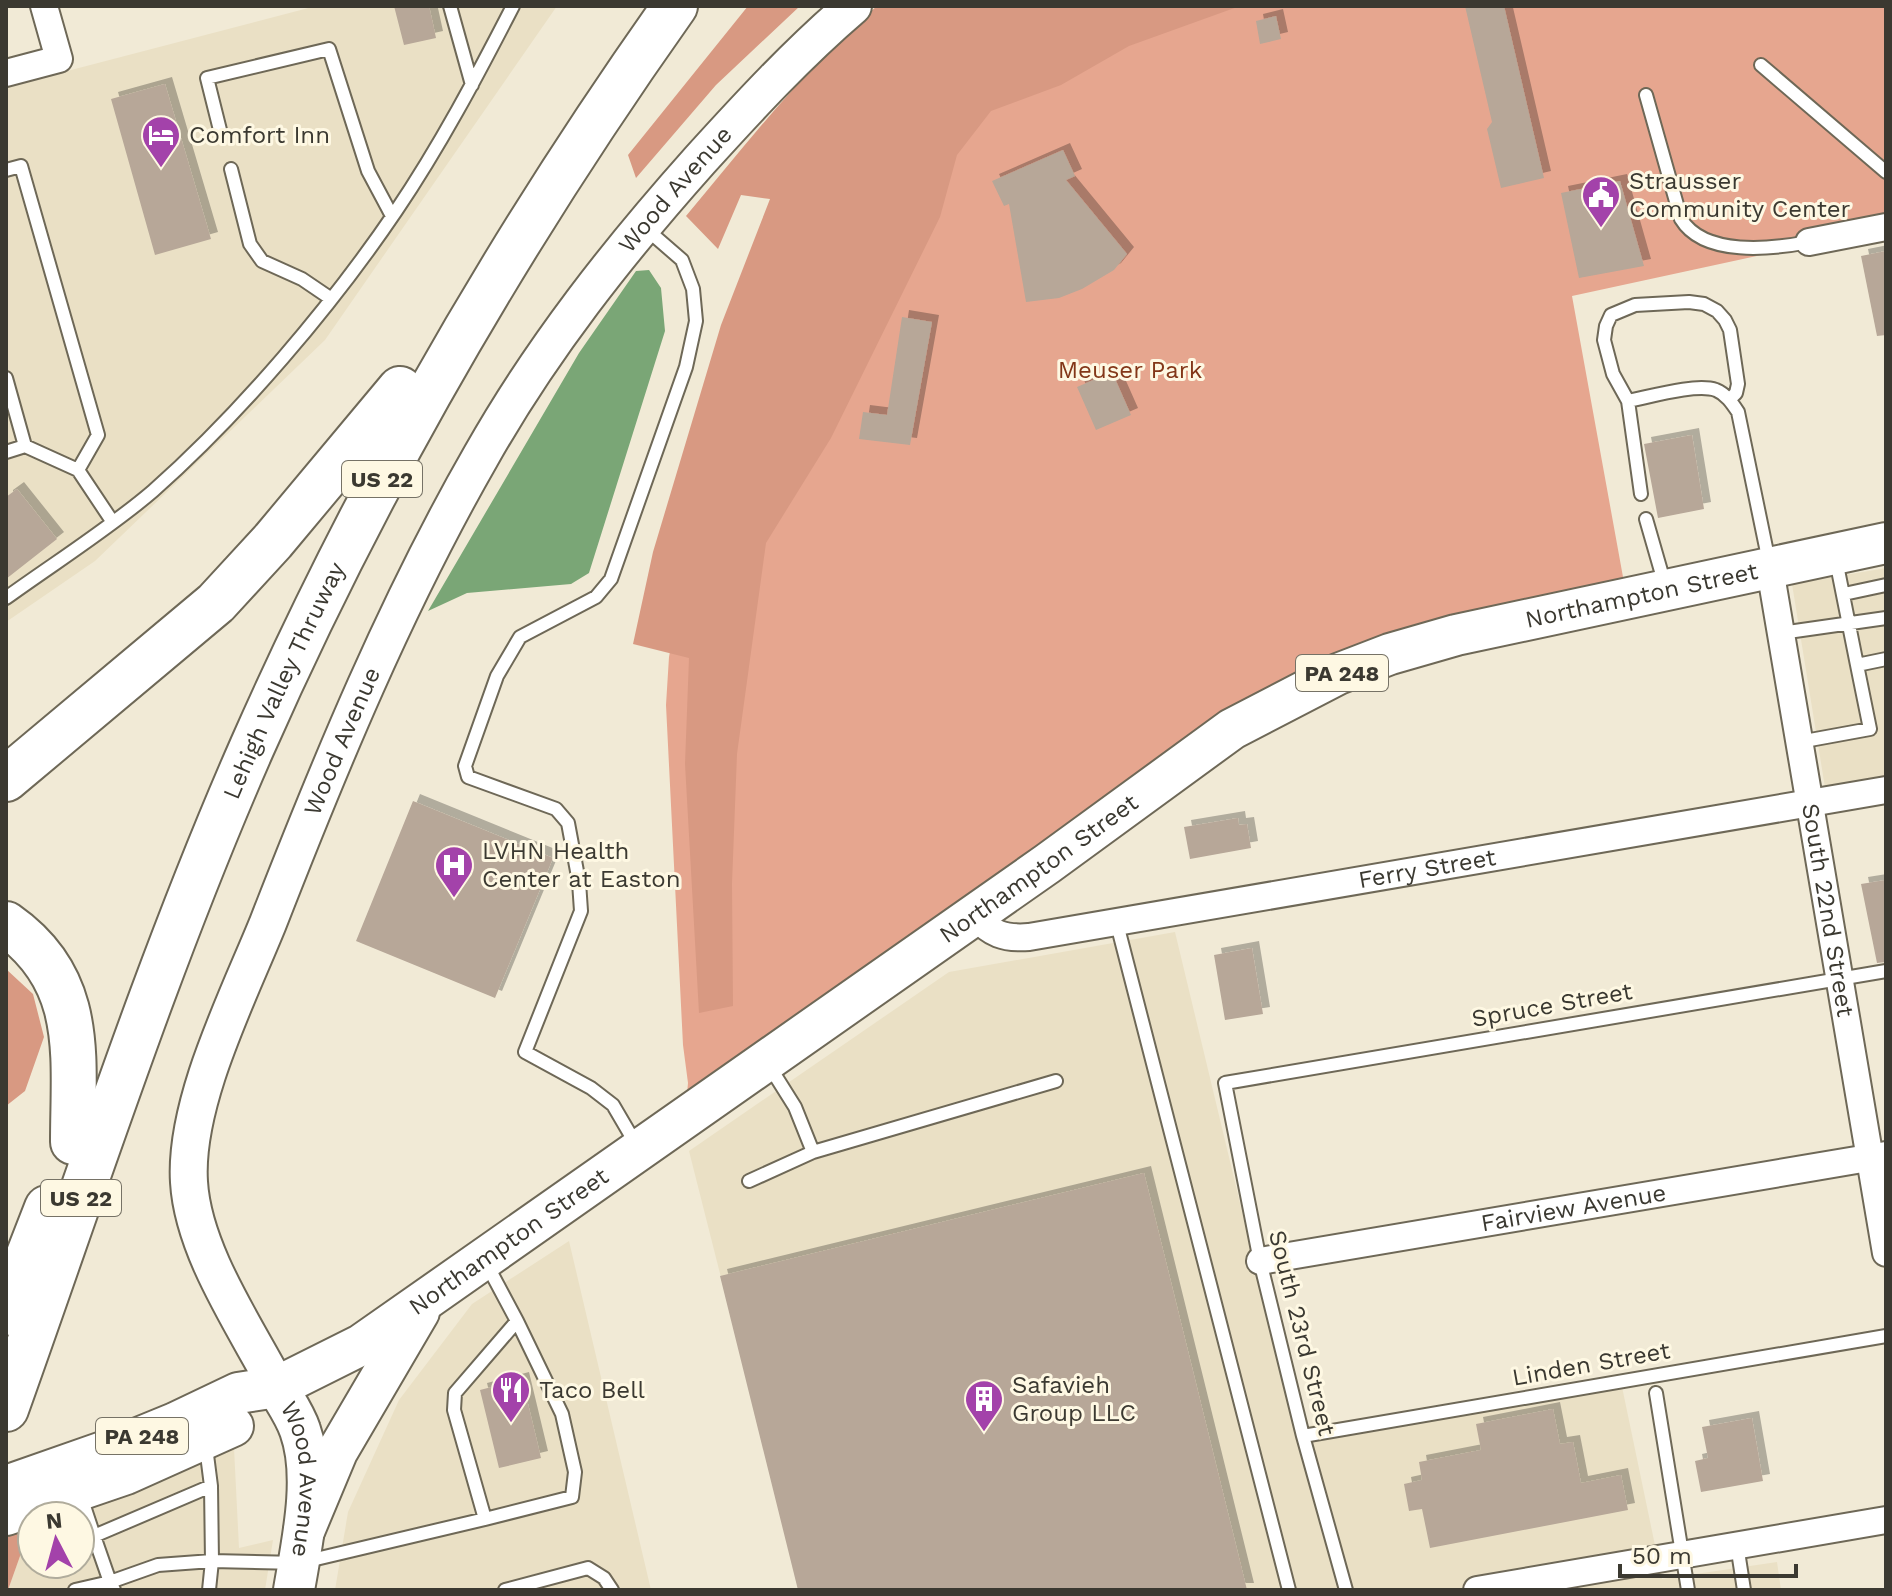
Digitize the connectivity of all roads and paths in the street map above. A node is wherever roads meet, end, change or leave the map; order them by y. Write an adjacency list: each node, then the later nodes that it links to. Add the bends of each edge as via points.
1 (44, 6): 8 (street, via 59,59)
2 (450, 6): 9 (lane)
3 (513, 6): 9 (lane)
4 (642, 6): 21 (highway, Lehigh Valley Thruway / US 22, via 529,174)
5 (675, 6): 68 (highway, Lehigh Valley Thruway / US 22, via 488,291 403,440 305,632 251,749 161,973)
6 (853, 6): 16 (main road, Wood Avenue, via 782,71)
7 (1761, 65): 14 (lane)
8 (6, 73)
9 (472, 85): 15 (lane)
10 (1646, 95): 18 (lane, via 1688,231 1751,250)
11 (220, 130): 15 (lane, via 207,78 329,49 368,171)
12 (231, 169): 19 (lane, via 256,254)
13 (6, 170): 26 (lane, via 21,166 98,435)
14 (1886, 172)
15 (392, 216): 19 (lane)
16 (642, 225): 55 (lane, via 682,260 693,289 696,321 686,367 611,579 596,597 520,637 497,676 465,766 468,777 556,809 568,823 581,911 525,1052 613,1105); 66 (main road, Wood Avenue, via 534,369 481,455 421,572 308,819 200,1097 189,1180 197,1227)
17 (1886, 227): 18 (street)
18 (1809, 242)
19 (330, 298): 29 (lane, via 237,408 152,492)
20 (6, 378): 24 (lane)
21 (400, 389): 43 (highway, via 216,603); 54 (highway, Lehigh Valley Thruway / US 22, via 329,522 224,744 132,974)
22 (1730, 399): 23 (lane, via 1715,389 1696,389); 23 (lane, via 1738,384 1730,330 1717,311 1689,302 1635,305 1611,315 1604,340 1613,374); 32 (lane, via 1738,412)
23 (1628, 401): 27 (lane)
24 (25, 446): 25 (lane); 26 (lane)
25 (6, 452)
26 (78, 470): 29 (lane)
27 (1641, 494)
28 (1646, 519): 34 (lane)
29 (112, 521): 36 (lane)
30 (1886, 543): 31 (main road, Northampton Street / PA 248)
31 (1835, 554): 32 (main road, Northampton Street / PA 248); 35 (lane)
32 (1770, 569): 34 (main road, Northampton Street / PA 248); 39 (street, South 22nd Street)
33 (1886, 585): 35 (lane)
34 (1666, 591): 46 (main road, Northampton Street / PA 248, via 1435,640 1315,684 1232,729)
35 (1844, 594): 38 (lane)
36 (6, 598)
37 (1886, 618): 38 (lane)
38 (1850, 625): 39 (lane); 41 (lane)
39 (1781, 633): 42 (street, South 22nd Street)
40 (1886, 659): 41 (lane)
41 (1857, 665): 42 (lane, via 1870,729)
42 (1799, 742): 45 (street, South 22nd Street)
43 (6, 779)
44 (1886, 790): 45 (street, Ferry Street)
45 (1810, 803): 48 (street, Ferry Street); 50 (street, South 22nd Street)
46 (974, 915): 48 (street, Ferry Street, via 990,932 1007,938); 51 (main road, Northampton Street / PA 248)
47 (6, 924): 54 (highway, via 46,961 67,1005 73,1039)
48 (1117, 924): 91 (lane)
49 (1886, 971): 50 (lane, Spruce Street)
50 (1840, 979): 53 (lane, Spruce Street); 57 (street, South 22nd Street)
51 (766, 1062): 55 (main road, Northampton Street / PA 248); 56 (lane, via 795,1107)
52 (1056, 1081): 56 (lane)
53 (1225, 1083): 61 (lane, South 23rd Street)
54 (73, 1142): 63 (highway, Lehigh Valley Thruway / US 22)
55 (640, 1150): 60 (main road, Northampton Street / PA 248)
56 (813, 1152): 58 (lane)
57 (1878, 1156): 59 (street, South 22nd Street); 61 (street, Fairview Avenue)
58 (749, 1181)
59 (1886, 1253)
60 (484, 1260): 62 (main road, Northampton Street / PA 248); 64 (lane)
61 (1260, 1261): 69 (lane, South 23rd Street)
62 (425, 1302): 66 (main road, Northampton Street / PA 248, via 361,1345); 83 (main road, via 337,1452)
63 (6, 1313)
64 (517, 1321): 76 (lane, via 455,1393 454,1410); 76 (lane, via 562,1414 575,1472 572,1497)
65 (1886, 1336): 69 (lane, Linden Street)
66 (277, 1387): 70 (main road, Northampton Street / PA 248, via 249,1418); 71 (main road, Northampton Street / PA 248, via 238,1393 109,1450); 83 (main road, Wood Avenue, via 303,1441 306,1474)
67 (1656, 1393): 81 (lane)
68 (6, 1409)
69 (1303, 1436): 92 (lane, South 23rd Street)
70 (205, 1440): 72 (lane); 73 (main road, Northampton Street / PA 248)
71 (6, 1486)
72 (211, 1486): 78 (lane); 82 (lane)
73 (79, 1491): 74 (lane); 75 (main road, Northampton Street / PA 248)
74 (82, 1500)
75 (6, 1515)
76 (485, 1519): 83 (lane)
77 (1886, 1520): 80 (street)
78 (96, 1535)
79 (96, 1542): 85 (lane)
80 (1737, 1545): 81 (street); 95 (lane)
81 (1682, 1555): 84 (street); 94 (lane)
82 (212, 1561): 83 (lane); 85 (lane, via 158,1565); 86 (lane)
83 (299, 1561)
84 (1549, 1584): 93 (street)
85 (112, 1586): 87 (lane)
86 (209, 1588): 88 (lane)
87 (75, 1590)
88 (194, 1590)
89 (505, 1590): 90 (lane, via 588,1568)
90 (612, 1590)
91 (1289, 1590)
92 (1346, 1590)
93 (1477, 1590)
94 (1688, 1590)
95 (1744, 1590)

